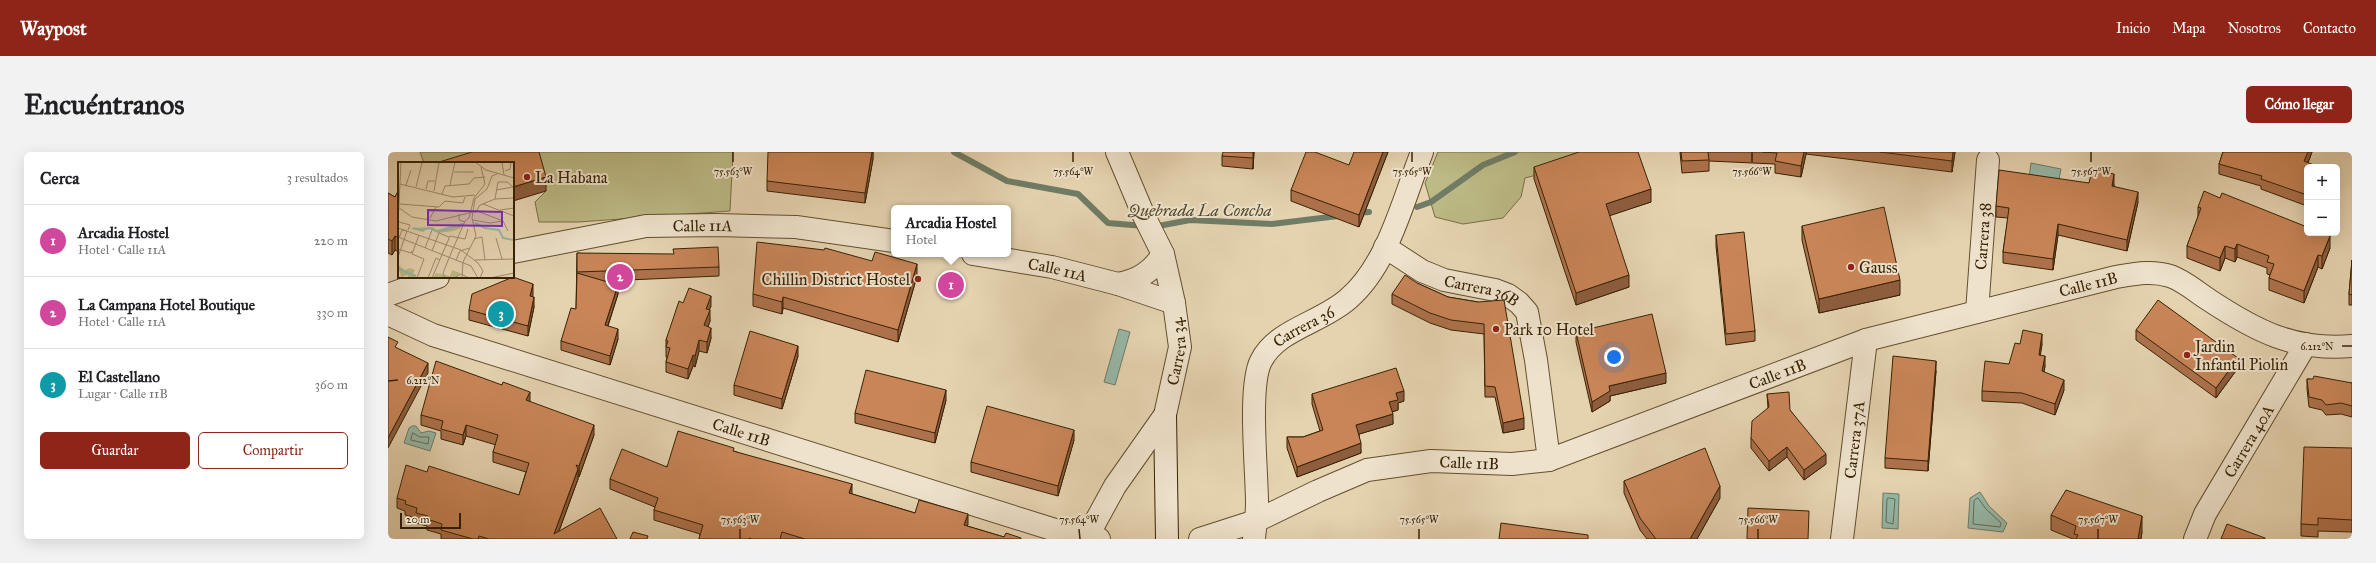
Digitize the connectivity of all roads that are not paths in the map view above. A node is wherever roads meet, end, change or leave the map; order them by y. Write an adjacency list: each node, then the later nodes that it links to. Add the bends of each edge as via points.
1 (1117, 152): 5 (street, Carrera 34)
2 (1422, 152): 6 (street, Carrera 36)
3 (1988, 160): 13 (street, Carrera 38)
4 (891, 241): 7 (street, Calle 11A, via 796,227 646,226)
5 (1160, 247): 10 (street, via 1158,263 1145,274); 12 (street, Carrera 34)
6 (1385, 247): 19 (street, Carrera 36B, via 1422,271 1444,280 1508,295 1519,302 1527,312); 20 (street, Carrera 36, via 1371,274 1348,299 1329,313 1275,342 1260,362 1254,387)
7 (514, 252)
8 (991, 257): 10 (street, Calle 11A, via 1052,267)
9 (435, 278): 11 (street)
10 (1118, 284): 12 (street, Calle 11A)
11 (388, 295)
12 (1174, 303): 18 (street, Carrera 34, via 1180,347)
13 (1977, 312): 15 (street, Calle 11B); 16 (street, Calle 11B, via 2116,277 2147,273 2171,276 2249,326 2278,338)
14 (388, 314): 21 (street, Calle 11B, via 433,335 1063,532)
15 (1866, 340): 19 (street, Calle 11B); 24 (street, Carrera 37A)
16 (2306, 344): 17 (street, Calle 11B); 25 (street, Carrera 40A, via 2205,514)
17 (2352, 346)
18 (1165, 415): 21 (street, Carrera 34, via 1115,486); 22 (street)
19 (1549, 460): 20 (street, Calle 11B, via 1512,464 1431,461 1367,470 1318,490)
20 (1255, 530): 23 (street, Calle 11B)
21 (1091, 538)
22 (1167, 539)
23 (1200, 539)
24 (1842, 539)
25 (2195, 539)

